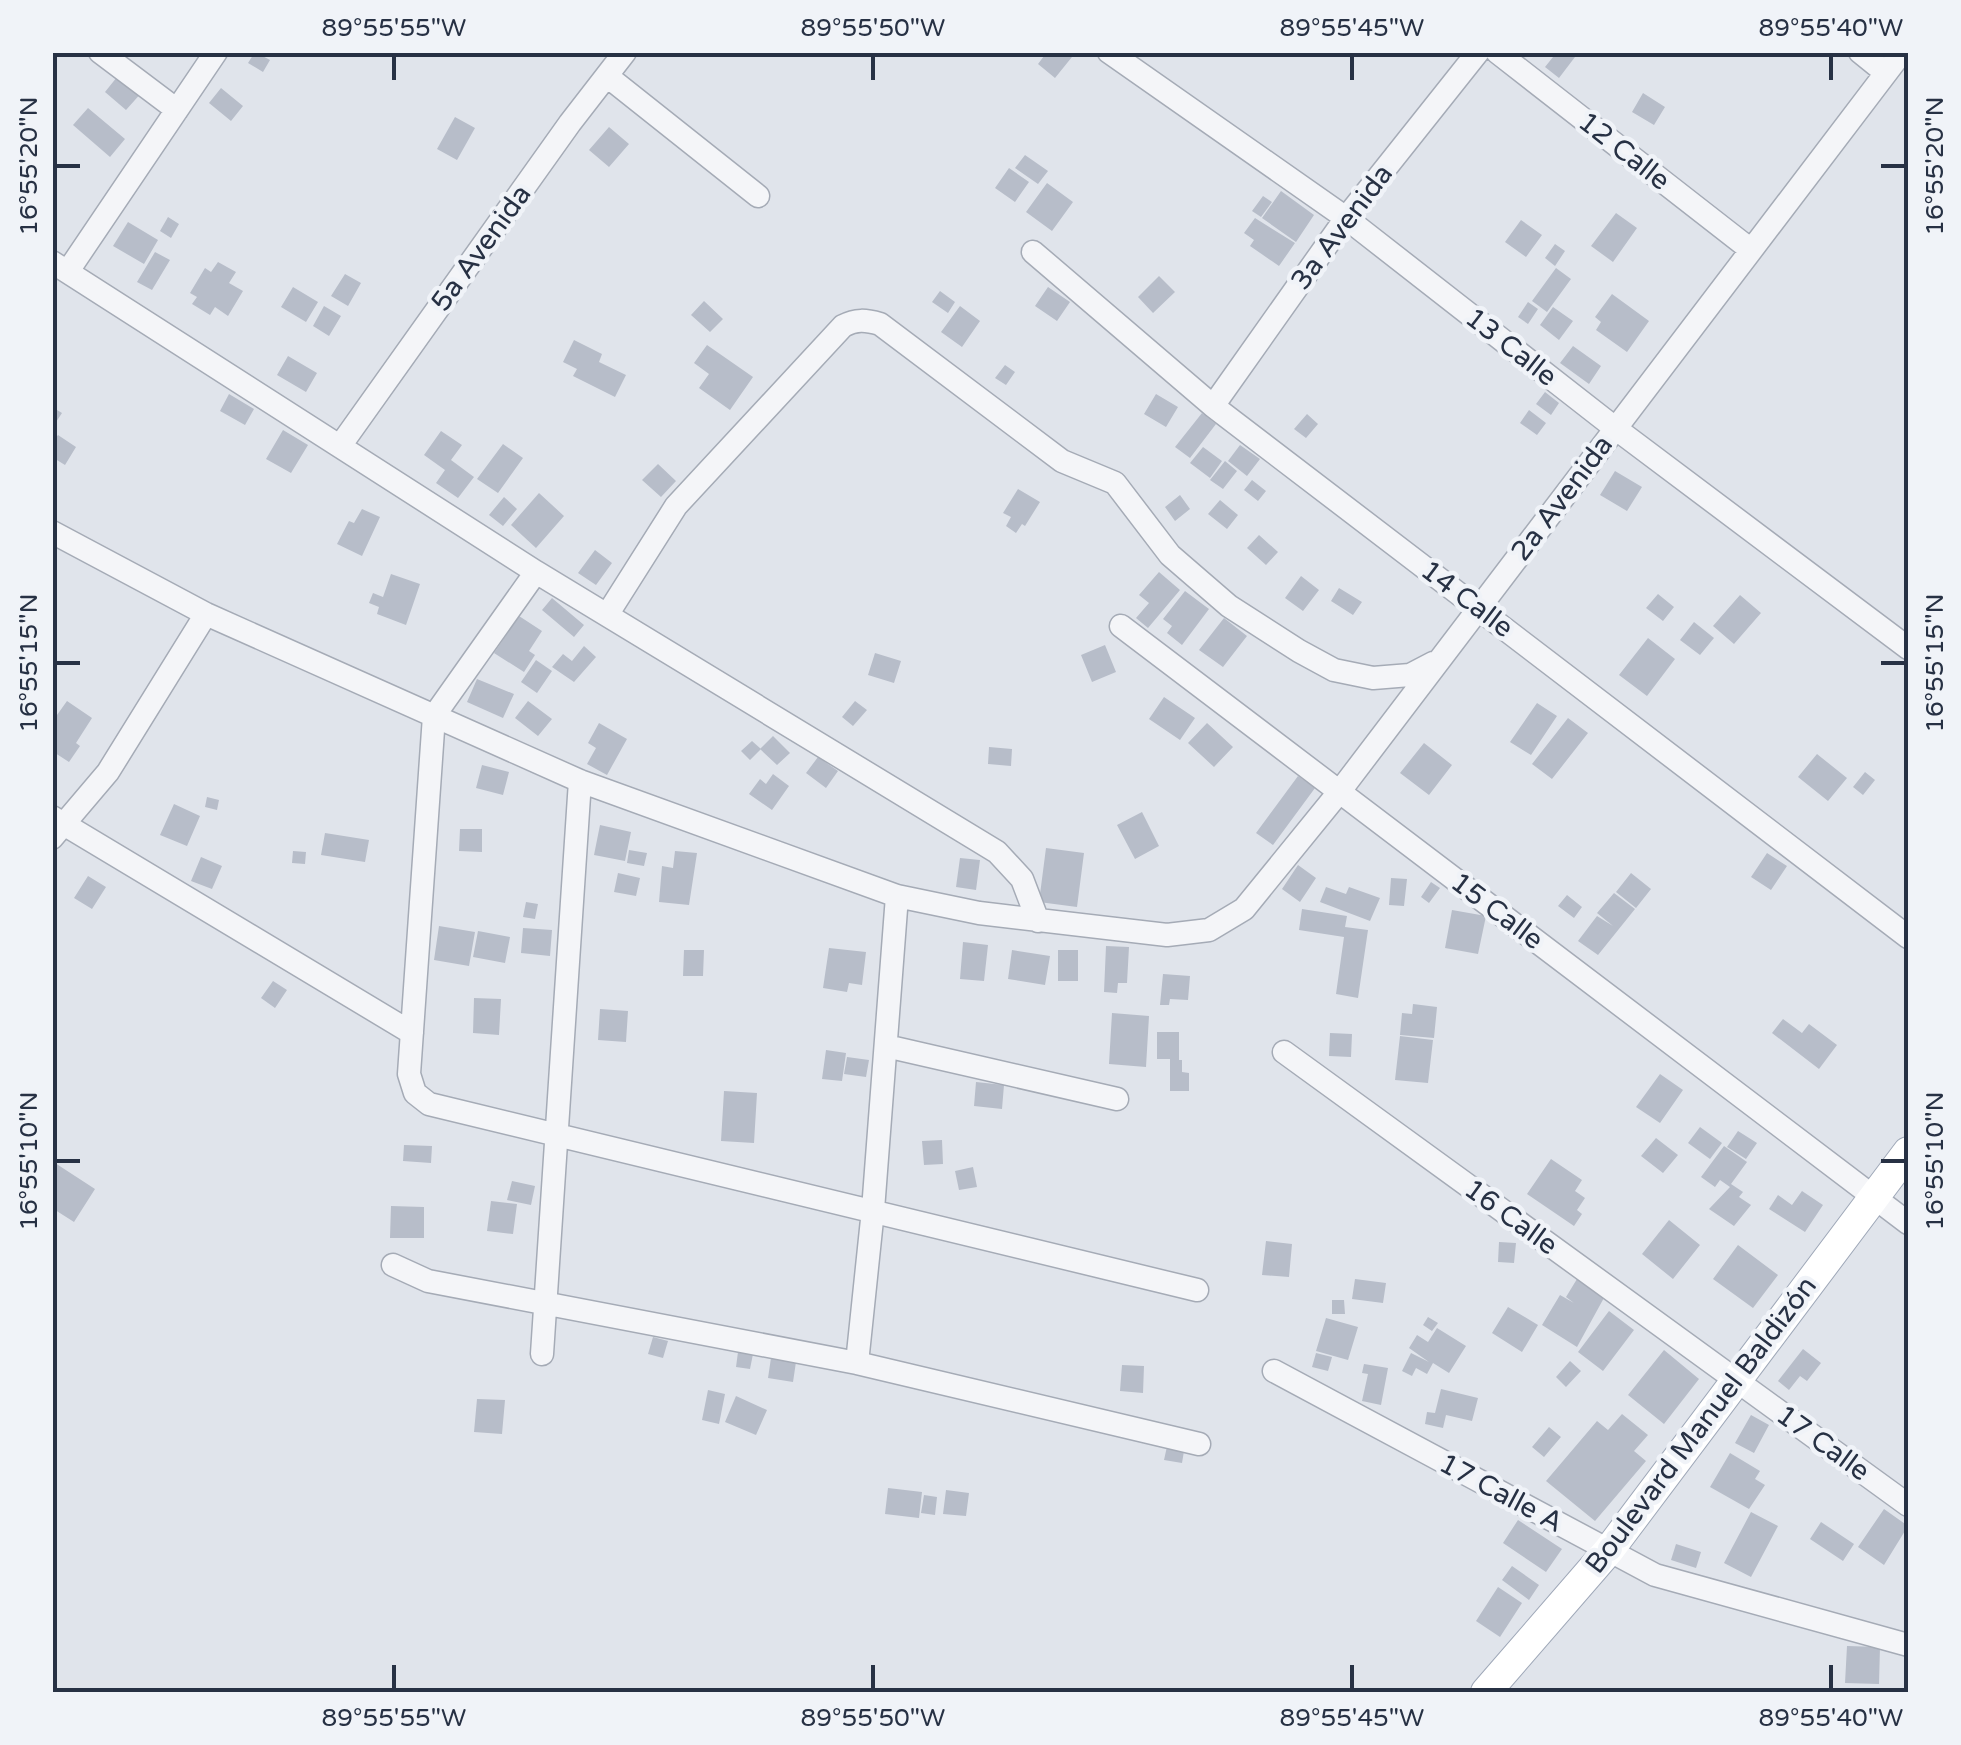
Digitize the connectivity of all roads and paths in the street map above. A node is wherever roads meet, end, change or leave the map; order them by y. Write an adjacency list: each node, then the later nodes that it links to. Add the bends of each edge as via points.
1 (100, 52): 11 (street)
2 (216, 52): 11 (street)
3 (626, 52): 10 (street, 5a Avenida)
4 (1109, 52): 13 (street, 13 Calle)
5 (1478, 52): 13 (street, 3a Avenida)
6 (1497, 52): 14 (street, 12 Calle)
7 (1860, 52): 9 (street)
8 (1902, 52): 9 (street, 2a Avenida)
9 (1886, 73): 14 (street, 2a Avenida)
10 (607, 76): 12 (street); 19 (street, 5a Avenida)
11 (177, 110): 16 (street)
12 (758, 196)
13 (1346, 218): 17 (street, 3a Avenida); 18 (street, 13 Calle)
14 (1751, 250): 18 (street, 2a Avenida)
15 (1033, 252): 17 (street, 14 Calle)
16 (60, 267): 19 (street)
17 (1213, 406): 22 (street, 14 Calle)
18 (1615, 428): 22 (street, 2a Avenida); 26 (street, 13 Calle)
19 (340, 446): 21 (street)
20 (52, 532): 23 (street)
21 (536, 572): 24 (street); 28 (street)
22 (1480, 608): 27 (street, 2a Avenida); 34 (street, 14 Calle)
23 (206, 614): 28 (street); 31 (street, via 108,772)
24 (607, 615): 27 (street, via 676,506 843,326 868,320 1062,461 1115,483 1170,555 1229,606 1299,652 1334,670 1374,678 1410,675); 33 (street, via 997,852 1022,879)
25 (1121, 626): 30 (street, 15 Calle)
26 (1908, 648)
27 (1441, 659): 30 (street, 2a Avenida)
28 (434, 716): 29 (street); 35 (street)
29 (580, 781): 32 (street); 39 (street)
30 (1340, 791): 33 (street, 2a Avenida, via 1244,909 1208,930 1167,935); 41 (street, 15 Calle)
31 (56, 826): 35 (street)
32 (898, 896): 33 (street); 36 (street)
33 (1038, 921)
34 (1908, 937)
35 (412, 1033): 39 (street, via 409,1074 414,1093 429,1104)
36 (886, 1046): 38 (street); 42 (street)
37 (1284, 1052): 50 (street, 16 Calle)
38 (1117, 1099)
39 (556, 1134): 42 (street); 46 (street)
40 (1908, 1152): 41 (main road, Boulevard Manuel Baldizón)
41 (1873, 1196): 43 (street); 50 (main road, Boulevard Manuel Baldizón)
42 (873, 1210): 45 (street); 48 (street)
43 (1908, 1223)
44 (392, 1265): 46 (street, via 428,1282)
45 (1197, 1290)
46 (545, 1302): 47 (street); 48 (street)
47 (542, 1354)
48 (857, 1363): 51 (street)
49 (1274, 1370): 53 (street, 17 Calle A)
50 (1738, 1381): 52 (street, 17 Calle); 53 (main road, Boulevard Manuel Baldizón)
51 (1199, 1444)
52 (1908, 1505)
53 (1609, 1550): 54 (street, 17 Calle A, via 1655,1575); 55 (main road, Boulevard Manuel Baldizón)
54 (1908, 1644)
55 (1486, 1692)

